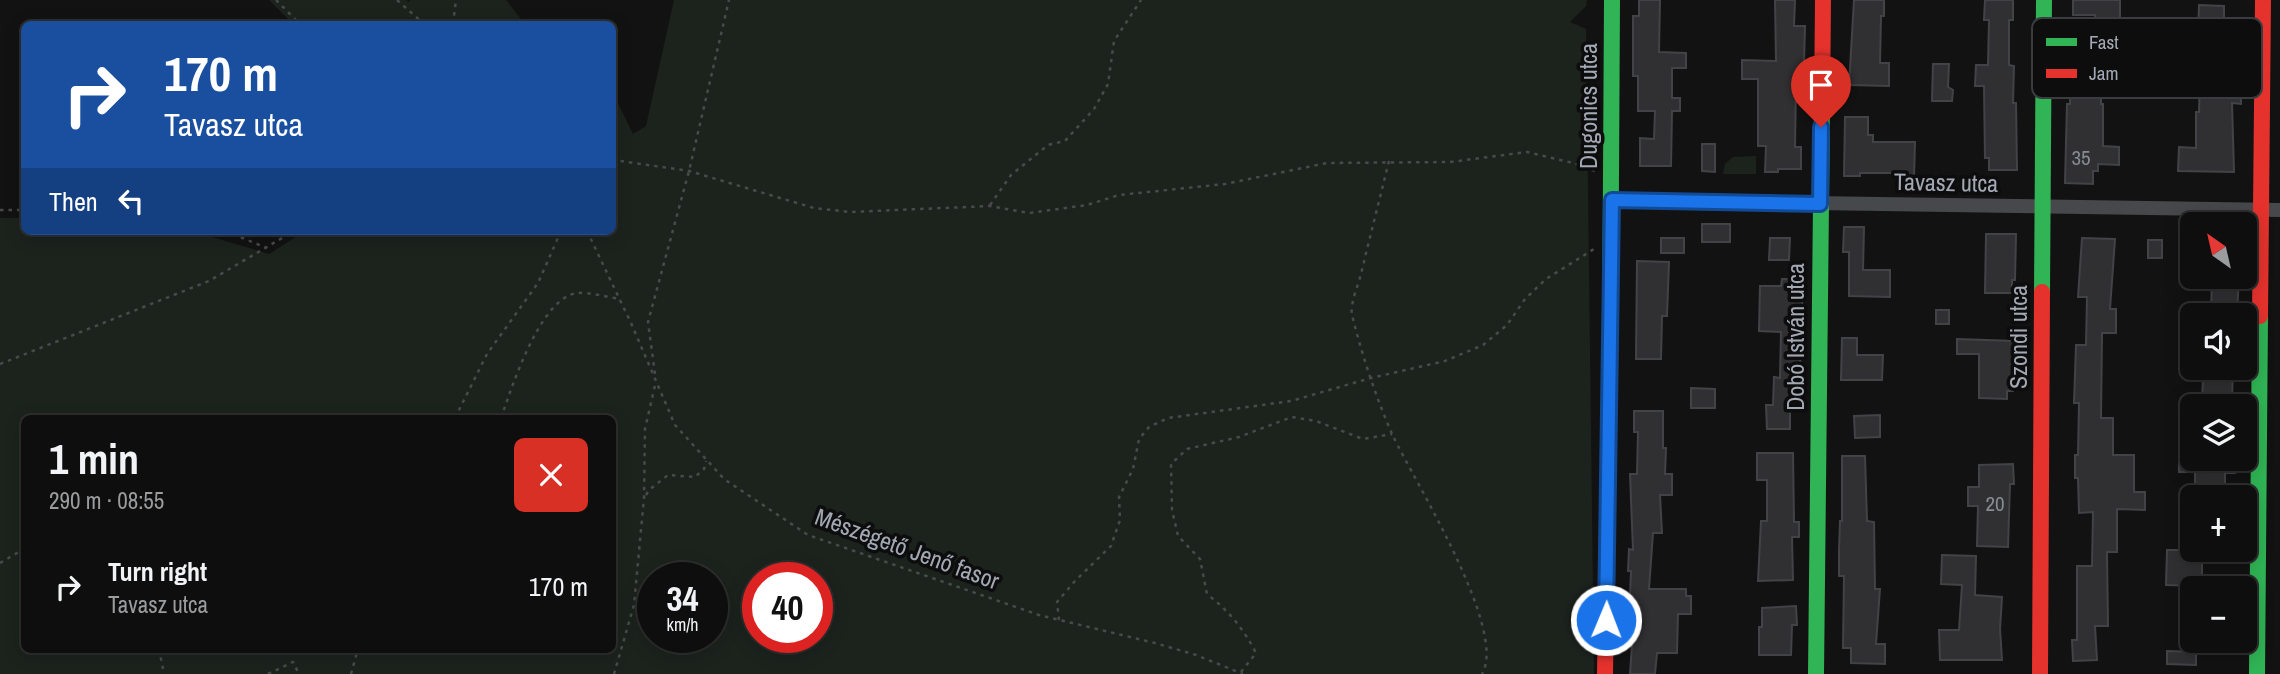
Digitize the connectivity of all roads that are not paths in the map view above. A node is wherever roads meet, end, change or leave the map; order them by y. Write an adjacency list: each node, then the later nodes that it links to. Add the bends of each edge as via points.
1 (1612, 0): 7 (street, Dugonics utca)
2 (1823, 0): 8 (street, Dobó István utca)
3 (2044, 0): 5 (street, Szondi utca)
4 (2263, 0): 10 (street)
5 (2044, 18)
6 (2043, 98): 9 (street, Szondi utca)
7 (1612, 200): 8 (street, Tavasz utca); 12 (street, Dugonics utca)
8 (1820, 204): 9 (street, Tavasz utca); 13 (street, Dobó István utca)
9 (2042, 207): 10 (street, Tavasz utca); 14 (street, Szondi utca)
10 (2261, 210): 11 (street, Tavasz utca); 15 (street)
11 (2280, 210)
12 (1605, 674)
13 (1816, 674)
14 (2040, 674)
15 (2257, 674)

